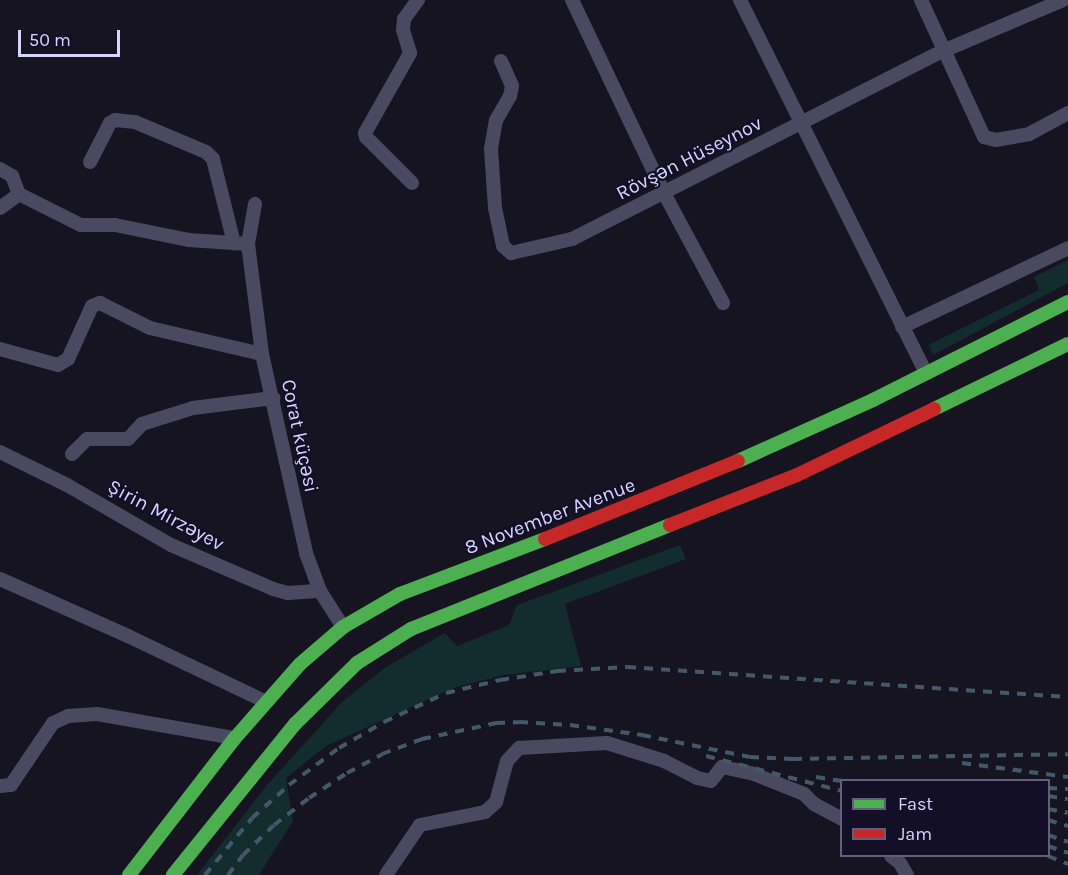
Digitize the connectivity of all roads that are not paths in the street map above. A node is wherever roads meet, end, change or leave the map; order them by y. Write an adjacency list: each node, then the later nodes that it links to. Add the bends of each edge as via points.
1 (418, 0): 12 (street, via 404,19 410,53 366,133)
2 (572, 0): 13 (street)
3 (740, 0): 9 (street)
4 (921, 0): 6 (street)
5 (1062, 0): 6 (street, Rövşən Hüseynov)
6 (943, 51): 8 (street, via 984,137 996,140 1029,134); 9 (street, Rövşən Hüseynov)
7 (501, 62): 13 (street, Rövşən Hüseynov, via 512,86 496,120 491,149 495,208 503,246 511,253 572,239)
8 (1068, 113)
9 (801, 123): 13 (street, Rövşən Hüseynov); 22 (street)
10 (90, 162): 17 (street, via 115,120 135,122 206,152 213,159)
11 (0, 169): 14 (street, via 12,176)
12 (412, 183)
13 (664, 193): 21 (street)
14 (19, 194): 16 (street); 17 (street, via 81,225 115,225 189,240)
15 (255, 204): 18 (street, Corat küçəsi)
16 (0, 208)
17 (234, 243): 18 (street)
18 (248, 244): 25 (street, Corat küçəsi)
19 (1068, 248): 22 (street)
20 (1068, 302): 26 (highway, 8 November Avenue)
21 (723, 303)
22 (902, 327): 26 (street)
23 (1068, 344): 26 (highway, 8 November Avenue)
24 (0, 349): 25 (street, via 58,365 68,359 92,306 100,303 150,328)
25 (262, 354): 27 (street, Corat küçəsi)
26 (934, 390): 32 (highway, 8 November Avenue, via 785,442 400,594); 39 (highway, 8 November Avenue, via 797,475 447,614 383,646 357,663 295,724)
27 (273, 398): 29 (street, via 193,408 142,424 128,439 87,439); 31 (street, Corat küçəsi, via 306,553)
28 (0, 452): 31 (street, Şirin Mirzəyev, via 67,485 171,545 273,589 288,593)
29 (72, 454)
30 (0, 579): 33 (street)
31 (320, 591): 32 (street, Corat küçəsi)
32 (343, 627): 33 (highway, 8 November Avenue, via 300,664)
33 (266, 702): 34 (highway, 8 November Avenue)
34 (235, 738): 35 (street, via 97,714 68,716 53,723 11,785); 38 (highway, 8 November Avenue)
35 (0, 786)
36 (840, 818): 40 (street, via 804,794 754,774 722,767 711,781 607,743 519,748 507,761 496,802 485,812 420,825)
37 (893, 857): 41 (street)
38 (129, 875)
39 (172, 875)
40 (386, 875)
41 (907, 875)

